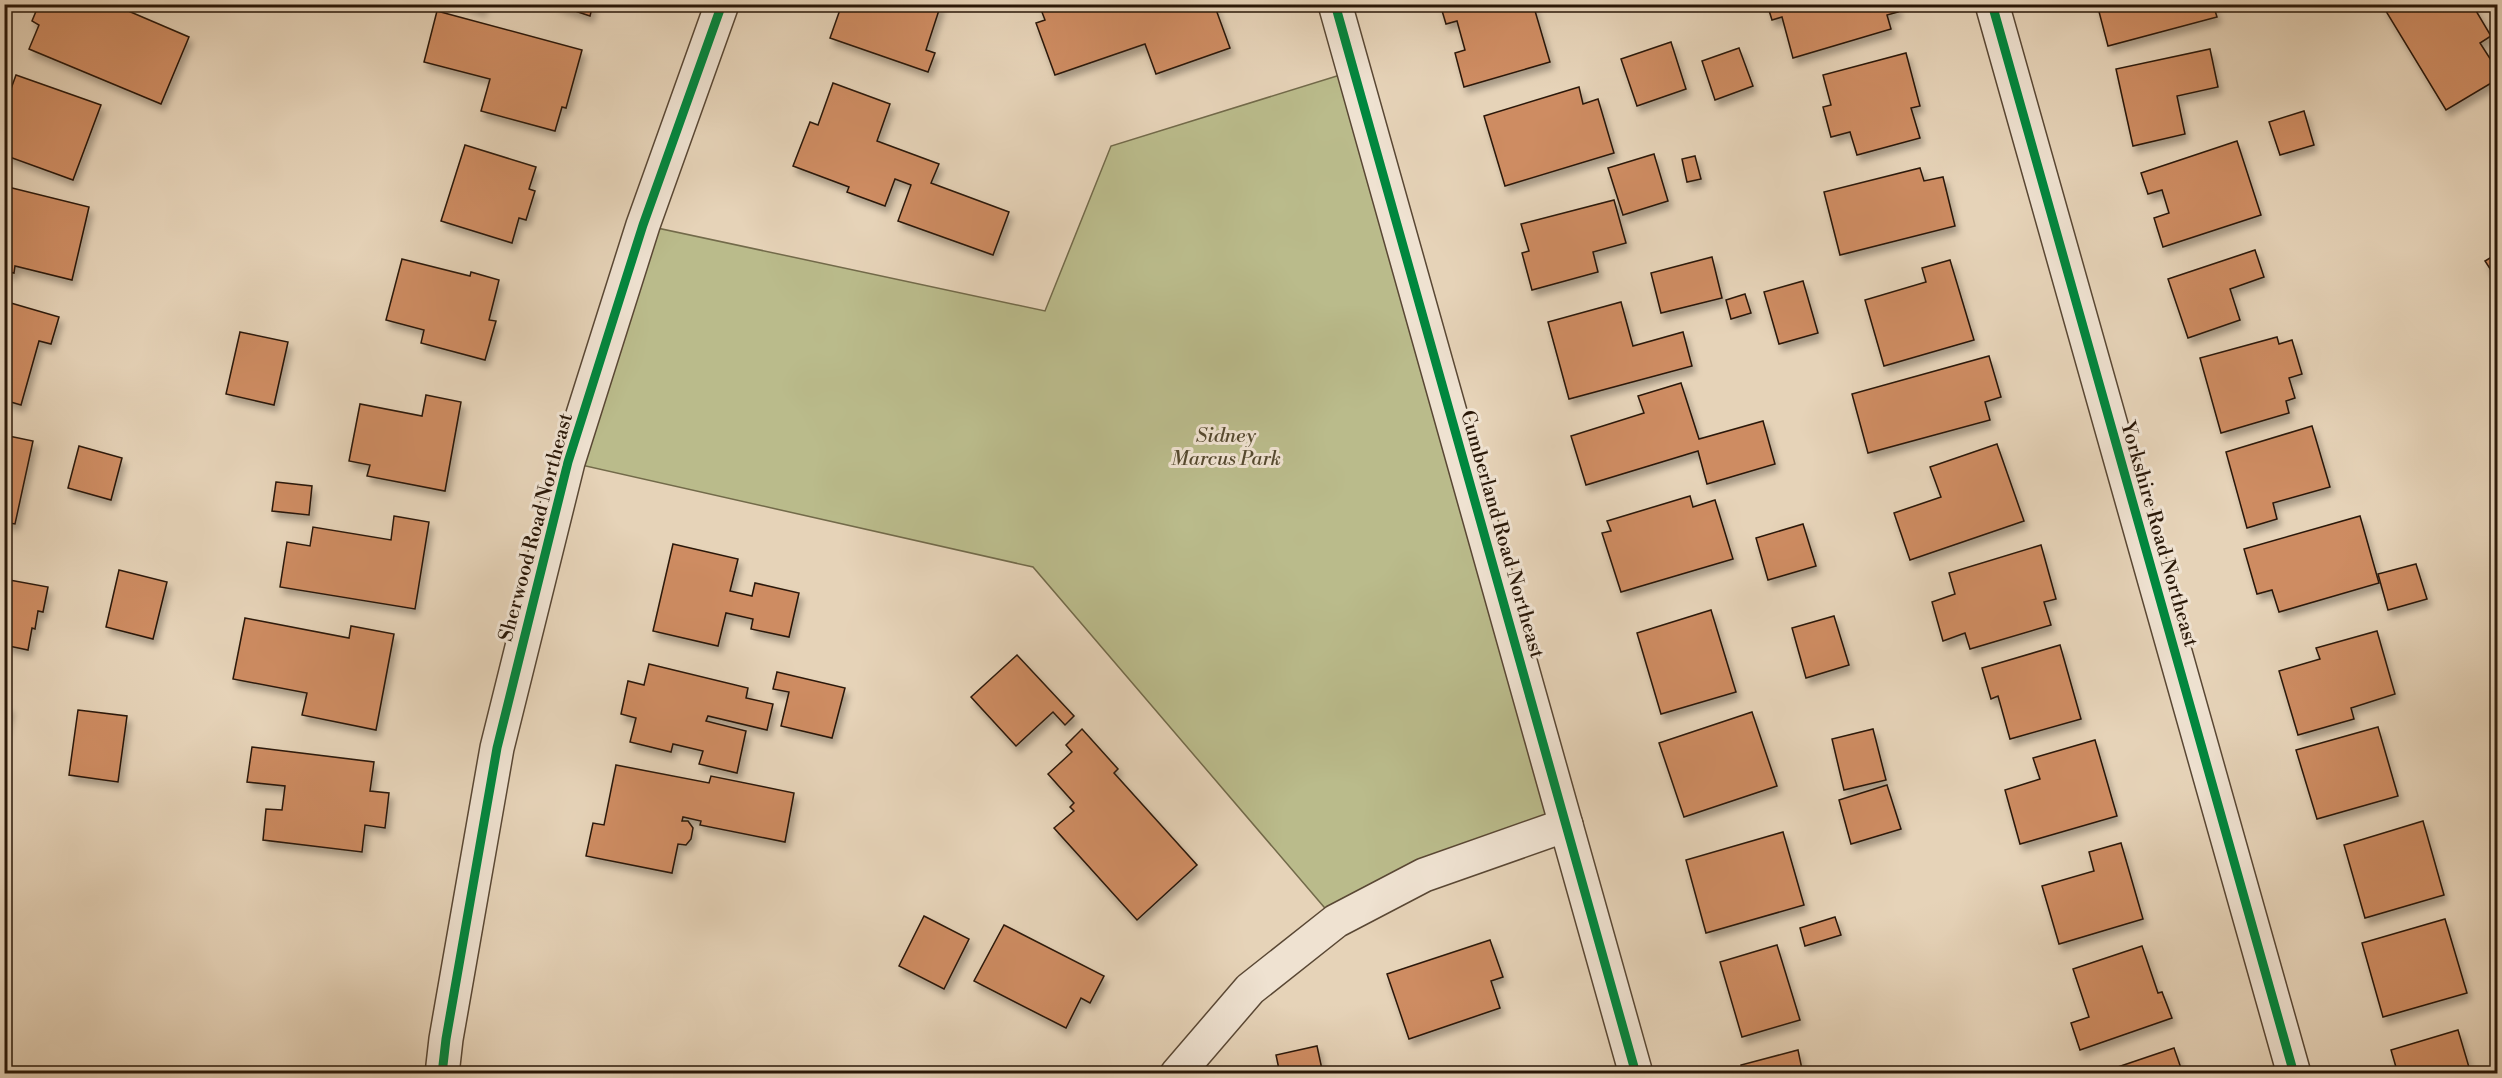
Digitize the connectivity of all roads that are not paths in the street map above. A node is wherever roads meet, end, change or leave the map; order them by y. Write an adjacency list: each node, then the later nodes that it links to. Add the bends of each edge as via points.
1 (722, 4): 5 (street, Sherwood Road Northeast, via 643,225 568,462 497,748)
2 (1335, 4): 4 (street, Cumberland Road Northeast)
3 (1992, 4): 8 (street, Yorkshire Road Northeast)
4 (1566, 825): 6 (street, via 1424,875 1336,921 1250,989); 7 (street, Cumberland Road Northeast)
5 (442, 1074)
6 (1177, 1074)
7 (1636, 1074)
8 (2294, 1074)

